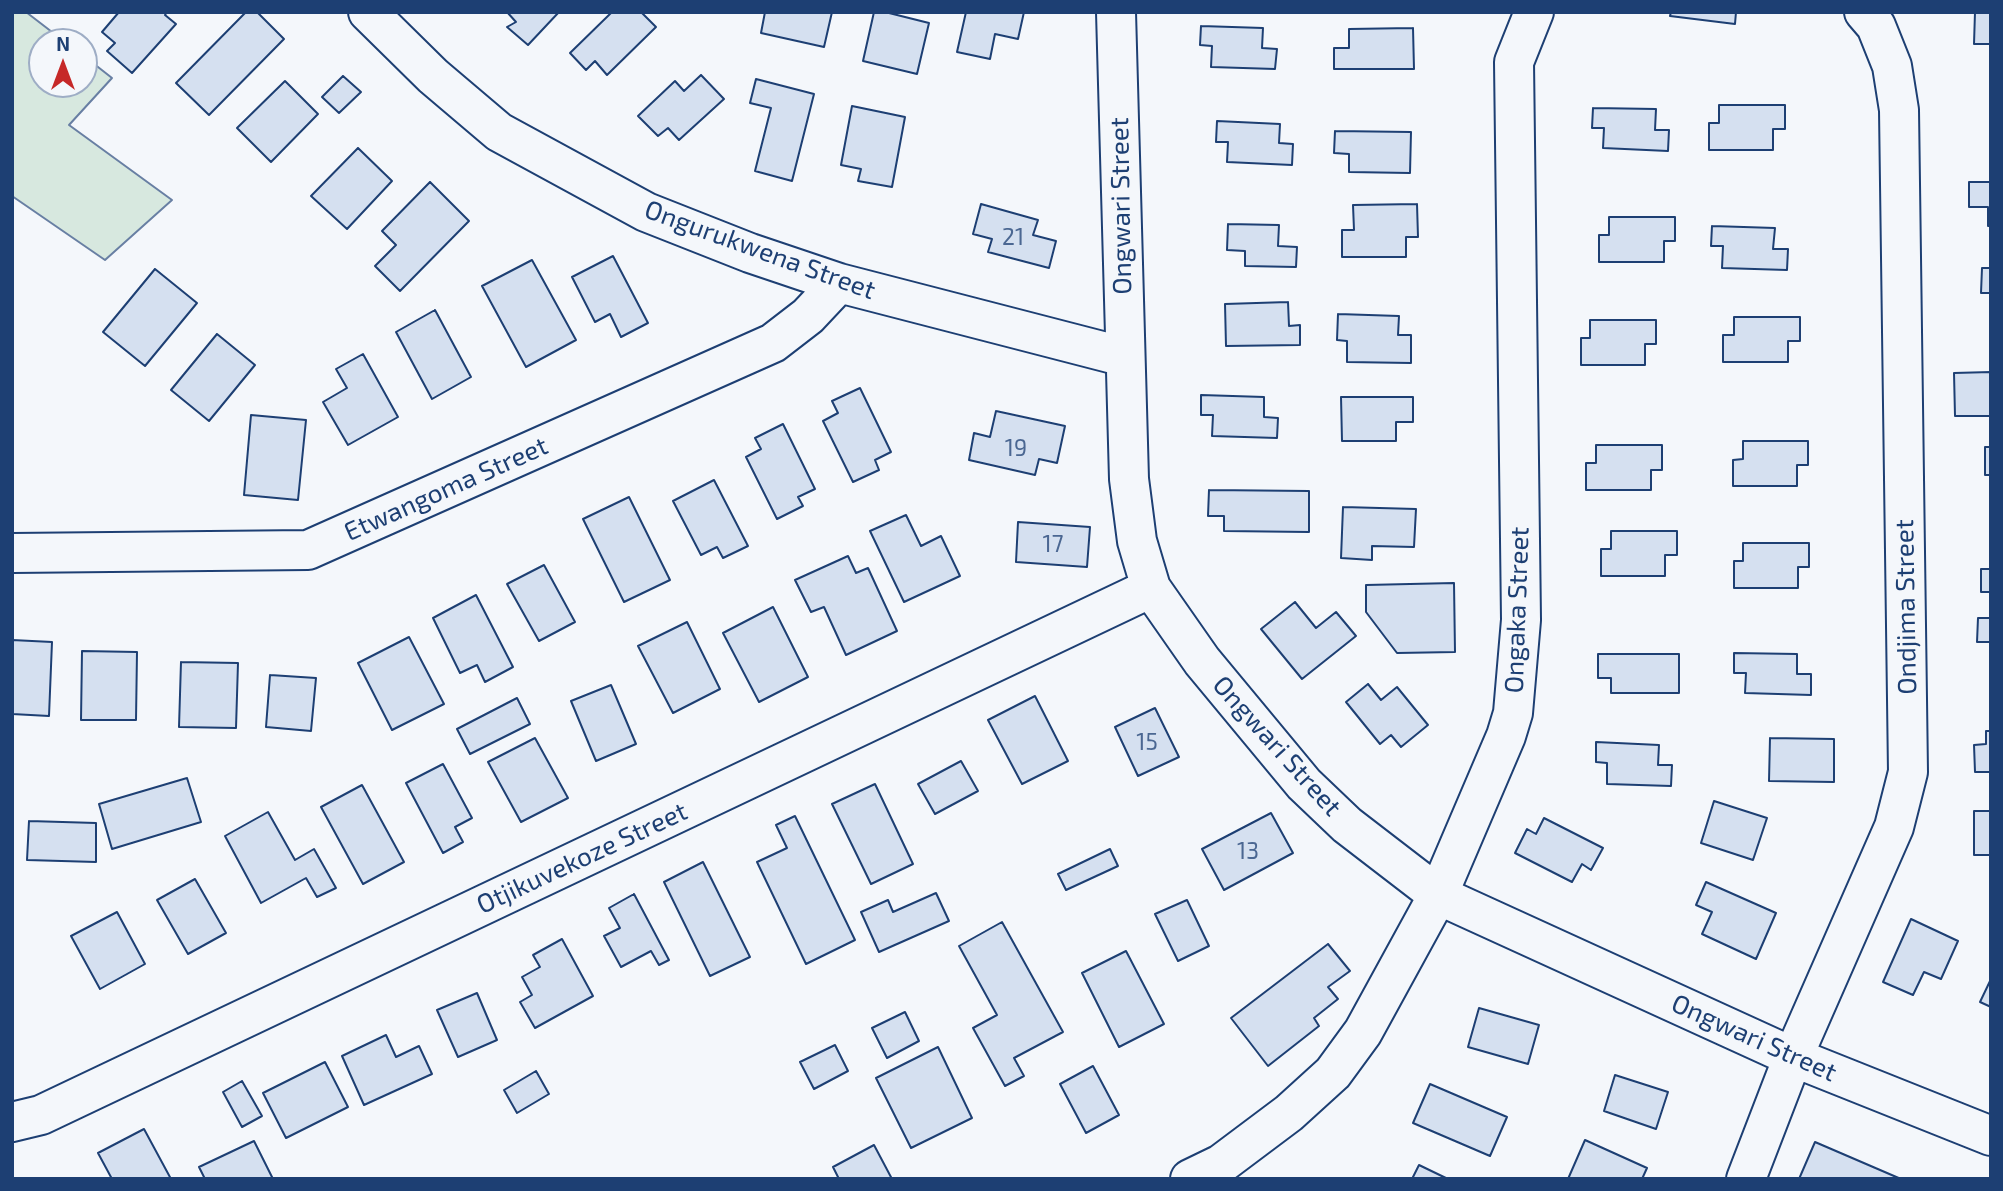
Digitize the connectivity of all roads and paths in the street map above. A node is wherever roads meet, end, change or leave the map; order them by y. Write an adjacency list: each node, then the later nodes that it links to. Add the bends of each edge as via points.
1 (368, 12): 5 (street, Ongurukwena Street, via 499,132 646,212)
2 (1116, 12): 6 (street, Ongwari Street)
3 (1534, 12): 9 (street, Ongaka Street, via 1514,62 1521,620 1513,713)
4 (1864, 12): 10 (street, Ondjima Street, via 1876,26 1892,66 1899,110 1908,772 1894,827)
5 (839, 283): 6 (street, Ongurukwena Street); 7 (street, Etwangoma Street, via 808,316 773,343 308,550)
6 (1125, 357): 8 (street, Ongwari Street, via 1129,479 1137,541)
7 (12, 553)
8 (1151, 587): 9 (street, Ongwari Street, via 1202,661 1304,784 1347,825); 11 (street, Otjikuvekoze Street, via 41,1115)
9 (1438, 895): 10 (street, Ongwari Street); 13 (street, Ongaka Street, via 1363,1032 1334,1073 1221,1164)
10 (1793, 1057): 12 (street, Ongwari Street); 14 (street, Ondjima Street)
11 (12, 1122)
12 (1991, 1136)
13 (1190, 1179)
14 (1746, 1179)

